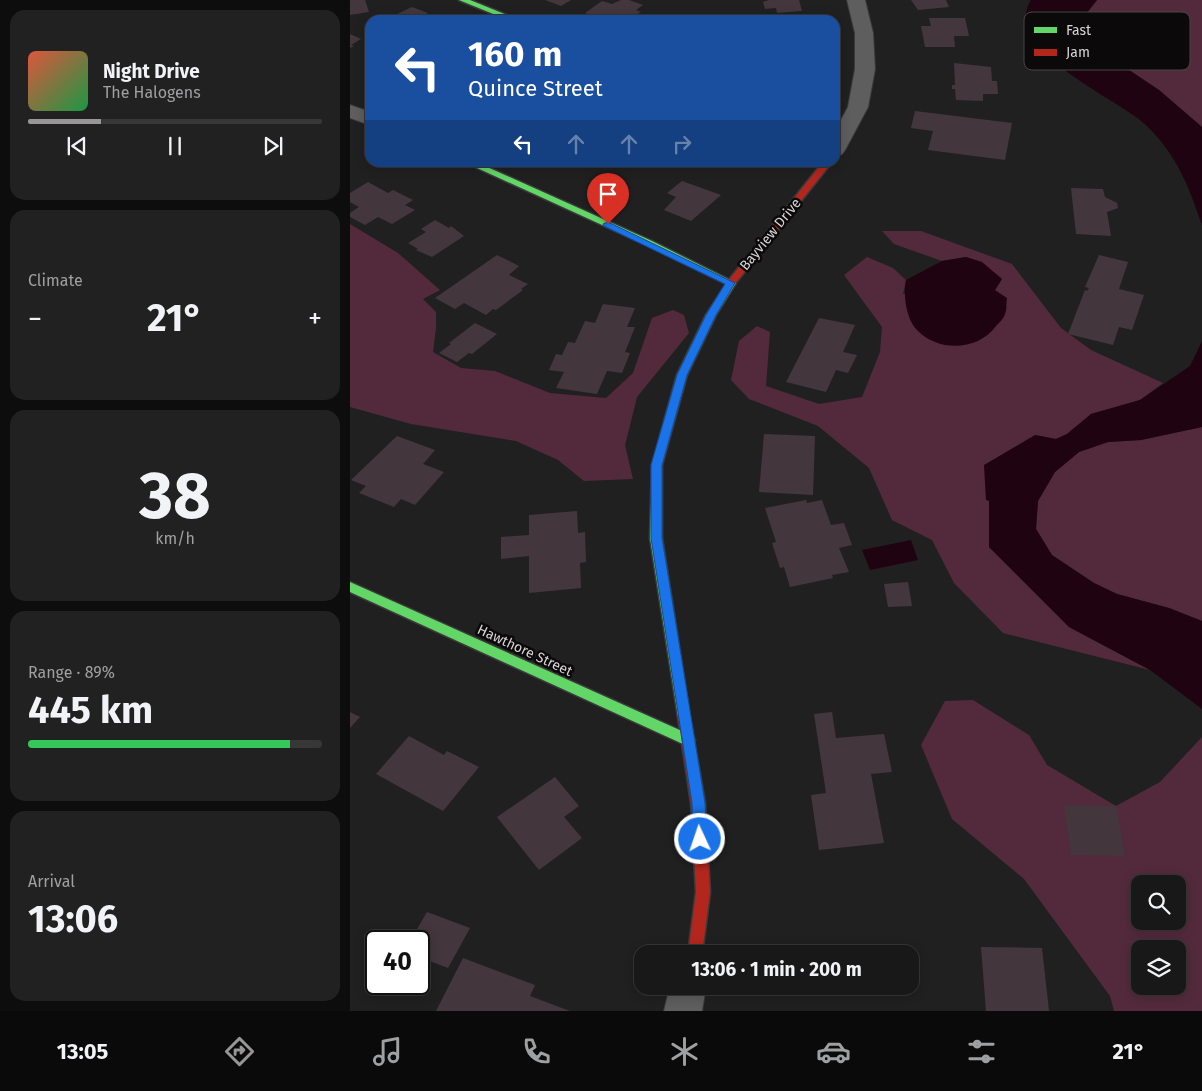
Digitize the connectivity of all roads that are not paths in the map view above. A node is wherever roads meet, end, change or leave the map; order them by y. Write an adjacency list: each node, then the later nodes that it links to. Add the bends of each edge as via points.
1 (463, 0): 3 (street)
2 (856, 0): 6 (street, Bayview Drive, via 864,33 865,69 858,107)
3 (502, 15)
4 (350, 111): 5 (street)
5 (365, 117)
6 (840, 139)
7 (479, 167): 9 (street)
8 (821, 167): 9 (street, Bayview Drive)
9 (730, 283): 11 (street, Bayview Drive, via 682,375 656,465 656,538)
10 (350, 587): 11 (street, Hawthore Street)
11 (688, 740): 12 (street, Bayview Drive, via 698,803 703,892)
12 (696, 945)
13 (686, 995): 14 (street)
14 (683, 1011)

